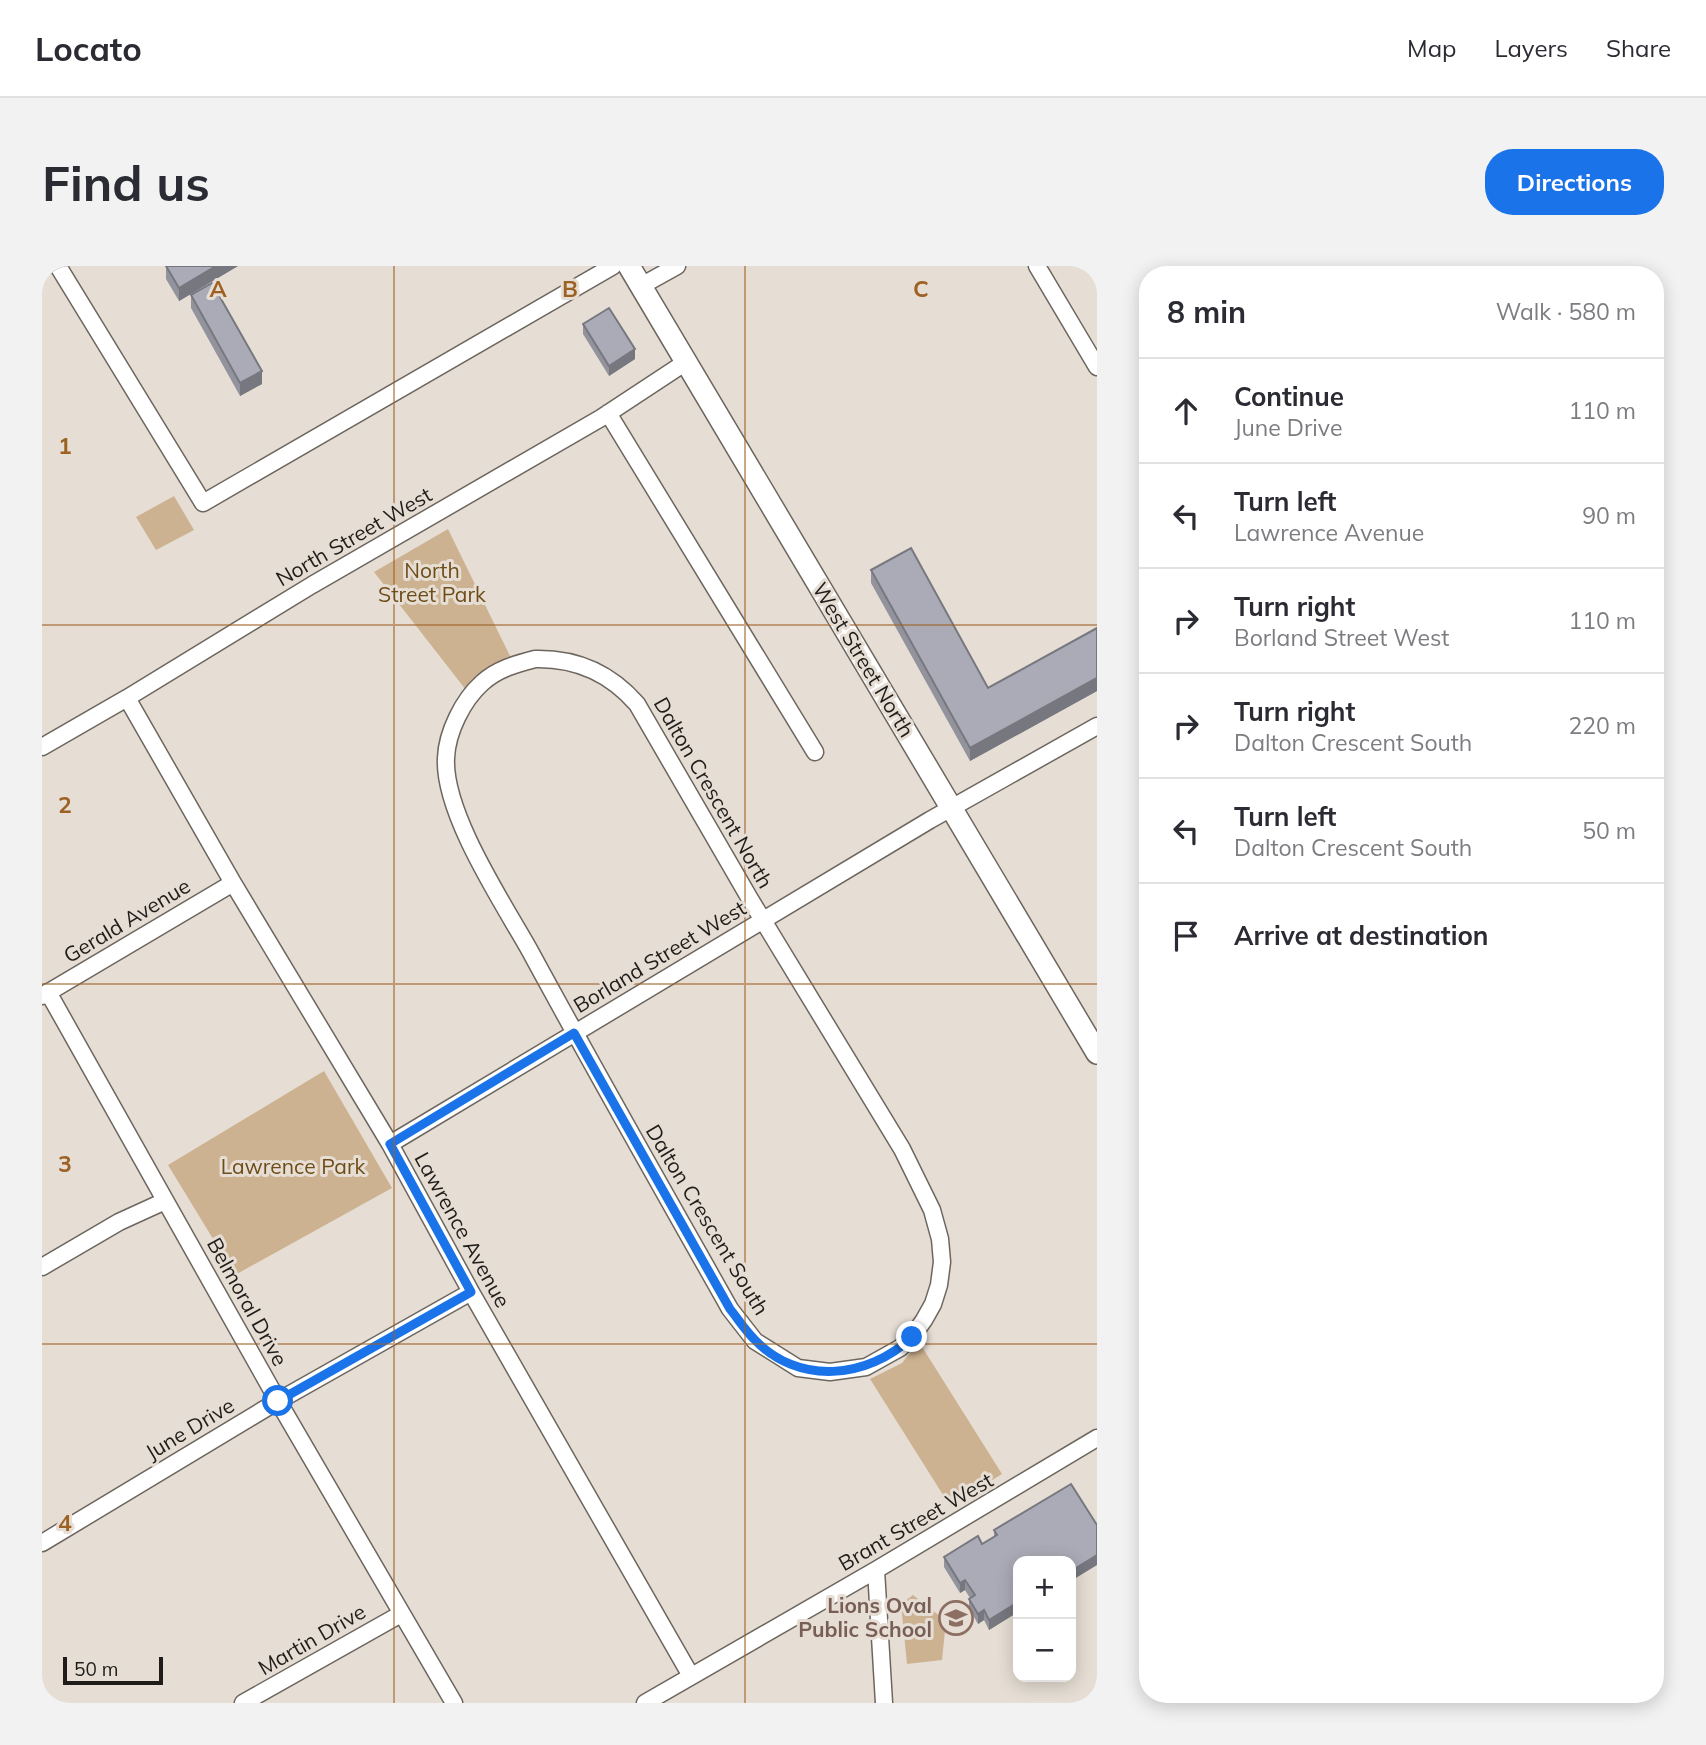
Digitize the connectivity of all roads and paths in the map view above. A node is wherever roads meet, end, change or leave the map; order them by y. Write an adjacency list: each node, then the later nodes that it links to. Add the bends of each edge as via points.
1 (58, 266): 2 (street, via 203,503)
2 (613, 266)
3 (629, 266): 6 (main road, West Street North)
4 (677, 266): 6 (street)
5 (1037, 266): 8 (street)
6 (641, 286): 7 (main road, West Street North)
7 (686, 362): 9 (street, North Street West); 14 (main road, West Street North)
8 (1097, 368)
9 (608, 413): 10 (street, North Street West); 13 (street)
10 (127, 698): 12 (street, North Street West); 15 (street, Lawrence Avenue)
11 (1097, 726): 14 (street, Borland Street West)
12 (42, 747)
13 (815, 752)
14 (952, 809): 16 (street, Borland Street West); 19 (main road, West Street North)
15 (233, 883): 17 (street, Gerald Avenue); 20 (street, Lawrence Avenue)
16 (764, 920): 18 (street, Borland Street West); 18 (street, Dalton Crescent North, via 651,725 625,690 590,668 563,660 535,659 498,672 482,682 457,718 445,760 448,782 473,847); 18 (street, Dalton Crescent South, via 902,1149 936,1224 943,1262 933,1304 912,1337 883,1359 866,1367 830,1372 798,1368 755,1341 730,1309)
17 (45, 994): 21 (street, Belmoral Drive)
18 (574, 1033): 20 (street, Borland Street West)
19 (1097, 1053)
20 (390, 1144): 23 (street, Lawrence Avenue)
21 (165, 1201): 22 (street); 24 (street, Belmoral Drive)
22 (42, 1267)
23 (471, 1292): 24 (street, June Drive); 29 (street, Lawrence Avenue)
24 (278, 1401): 26 (street, June Drive); 28 (street, Belmoral Drive)
25 (1097, 1438): 27 (street, Brant Street West)
26 (42, 1543)
27 (876, 1570): 29 (street, Brant Street West); 33 (street)
28 (401, 1614): 30 (street, Martin Drive); 31 (street, Belmoral Drive)
29 (691, 1676): 32 (street, Brant Street West)
30 (243, 1703)
31 (454, 1703)
32 (645, 1703)
33 (884, 1703)

